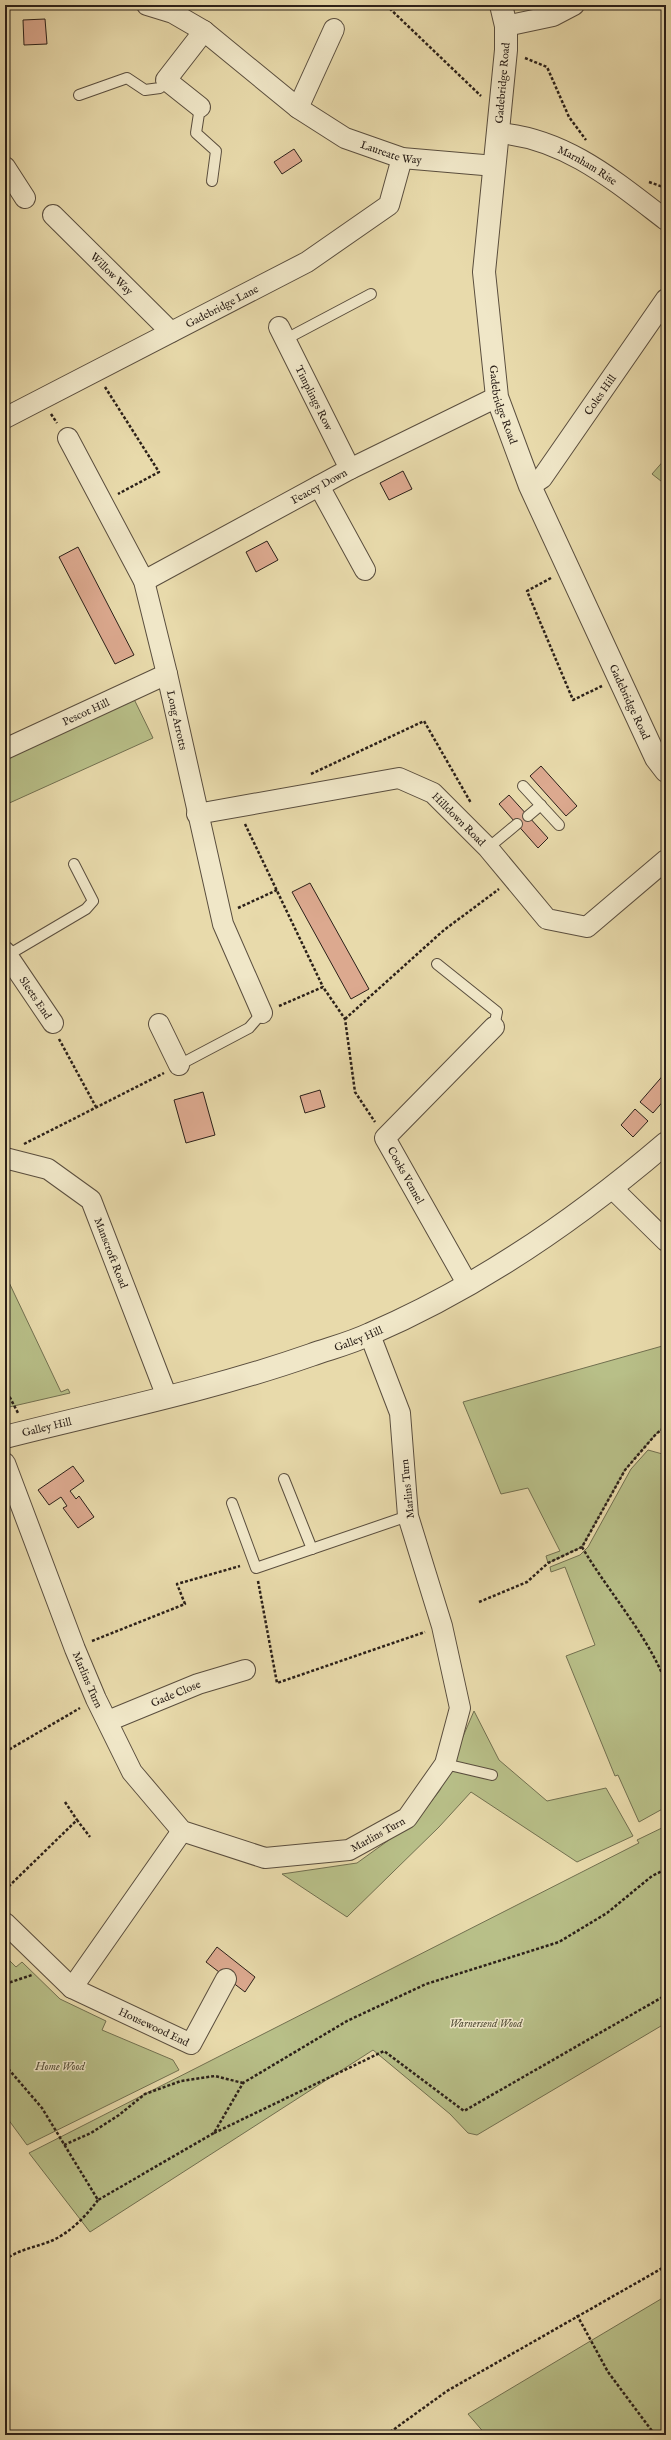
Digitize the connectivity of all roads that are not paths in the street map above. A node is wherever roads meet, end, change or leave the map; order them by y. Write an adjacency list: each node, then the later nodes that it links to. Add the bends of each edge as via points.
1 (148, 5): 4 (street, Laureate Way)
2 (501, 5): 5 (street, Gadebridge Road)
3 (574, 5): 5 (street, via 553,16)
4 (174, 9): 7 (street, Laureate Way)
5 (506, 26): 12 (street, Gadebridge Road)
6 (334, 29): 11 (street)
7 (204, 31): 8 (street); 11 (street, Laureate Way)
8 (166, 80): 9 (lane, via 160,88 145,90 127,78); 10 (street)
9 (79, 94)
10 (200, 107): 16 (lane, via 196,133 216,151)
11 (298, 108): 13 (street, Laureate Way, via 344,138)
12 (498, 133): 14 (street, Gadebridge Road); 19 (street, Marnham Rise, via 560,148 603,172)
13 (402, 158): 14 (street, Laureate Way); 22 (street, Gadebridge Lane, via 389,205 307,262)
14 (495, 166): 24 (street, Gadebridge Road, via 484,272)
15 (5, 167): 17 (street)
16 (212, 181)
17 (25, 198)
18 (53, 215): 22 (street, Willow Way)
19 (666, 220)
20 (371, 294): 23 (lane)
21 (666, 299): 29 (street, Coles Hill, via 542,478)
22 (171, 332): 25 (street, Gadebridge Lane)
23 (283, 333): 27 (street, Timplings Row)
24 (497, 397): 27 (street, Feacey Down); 29 (street, Gadebridge Road)
25 (5, 418)
26 (68, 438): 31 (street, Long Arrotts)
27 (350, 469): 28 (street, Feacey Down)
28 (320, 486): 30 (street); 31 (street, Feacey Down)
29 (530, 486): 34 (street, Gadebridge Road, via 566,569 656,758)
30 (365, 570)
31 (144, 581): 32 (street, Long Arrotts)
32 (168, 674): 33 (street, Pescot Hill); 37 (street, Long Arrotts)
33 (5, 749)
34 (666, 771)
35 (523, 786): 36 (lane)
36 (541, 805): 38 (lane); 40 (lane)
37 (198, 814): 41 (street, Hilldown Road, via 399,778 433,793); 46 (street, Long Arrotts, via 221,916)
38 (528, 816)
39 (517, 824): 41 (lane)
40 (559, 825)
41 (488, 848): 42 (street, Hilldown Road, via 547,919 587,927)
42 (666, 860)
43 (74, 864): 44 (lane, via 93,901 86,909)
44 (7, 954): 47 (street, Sleets End)
45 (437, 964): 49 (lane, via 497,1012)
46 (262, 1013): 50 (lane, via 249,1028)
47 (53, 1024)
48 (159, 1024): 50 (street)
49 (494, 1027): 55 (street, Cooks Vennel, via 385,1138)
50 (178, 1065)
51 (666, 1143): 53 (street, Galley Hill)
52 (5, 1158): 57 (street, Manscroft Road, via 48,1169 91,1200)
53 (613, 1189): 54 (street); 55 (street, Galley Hill, via 546,1238)
54 (666, 1241)
55 (468, 1285): 56 (street, Galley Hill)
56 (370, 1335): 57 (street, Galley Hill, via 260,1373); 62 (street, Marlins Turn, via 400,1413)
57 (167, 1397): 58 (street, Galley Hill)
58 (5, 1437)
59 (5, 1462): 65 (street, Marlins Turn, via 74,1649)
60 (284, 1479): 63 (lane)
61 (232, 1503): 63 (lane, via 255,1565)
62 (408, 1516): 63 (lane); 66 (street, Marlins Turn, via 442,1626 460,1708)
63 (312, 1549)
64 (245, 1670): 65 (street, Gade Close, via 198,1684)
65 (108, 1721): 68 (street, Marlins Turn, via 132,1772)
66 (445, 1764): 67 (lane); 68 (street, Marlins Turn, via 407,1818 349,1850 265,1858)
67 (492, 1775)
68 (182, 1831): 71 (street)
69 (5, 1923): 71 (street, Housewood End)
70 (226, 1979): 71 (street, Housewood End, via 191,2044)
71 (72, 1988)

